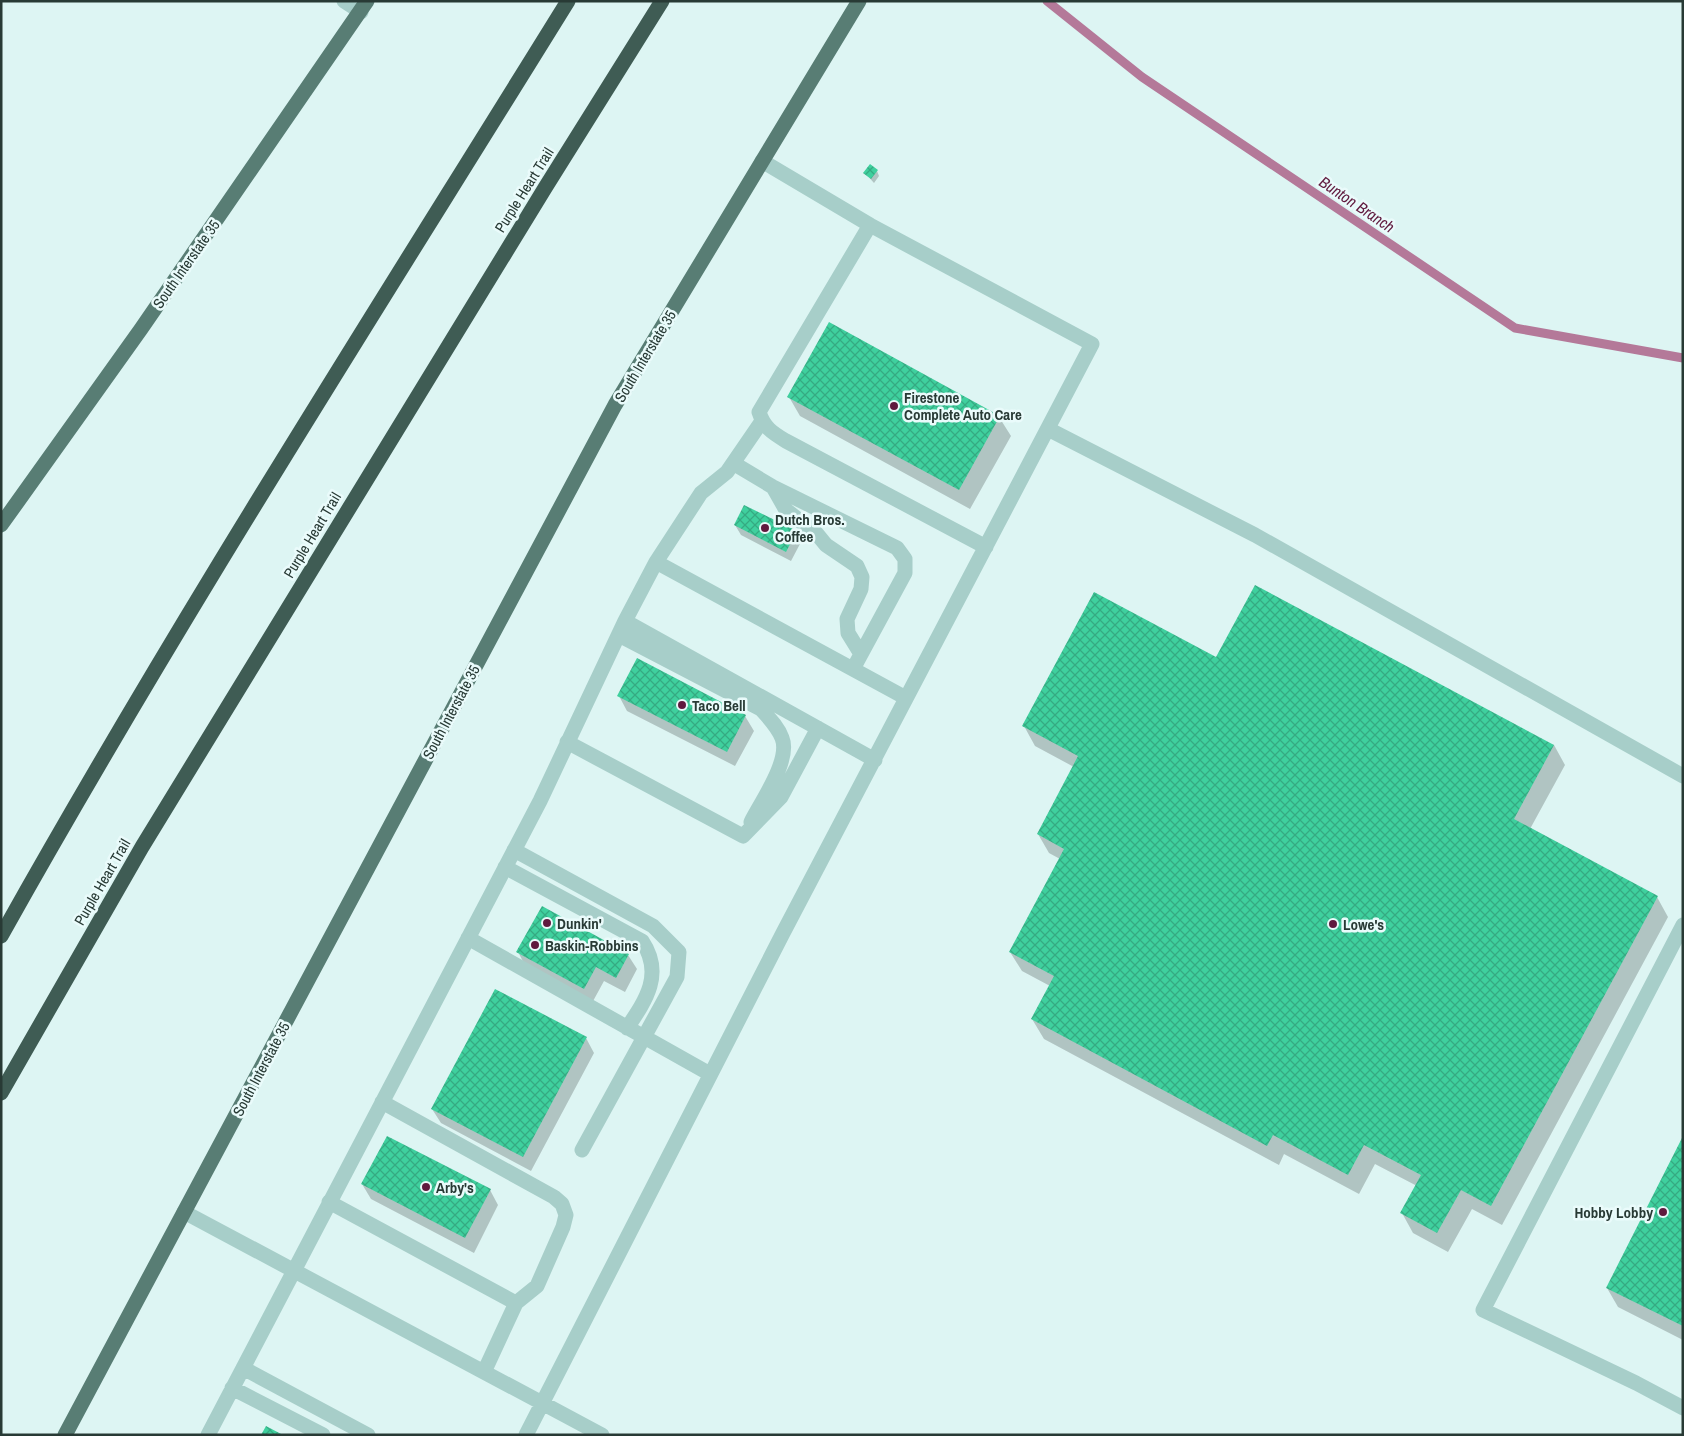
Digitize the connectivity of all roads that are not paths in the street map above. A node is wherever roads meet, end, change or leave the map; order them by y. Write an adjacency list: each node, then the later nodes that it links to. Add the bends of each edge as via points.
1 (344, 1): 5 (street)
2 (568, 1): 27 (highway, via 252,510)
3 (662, 1): 32 (highway, Purple Heart Trail, via 147,839)
4 (859, 1): 6 (main road, South Interstate 35)
5 (364, 6): 12 (main road, South Interstate 35)
6 (762, 161): 7 (street); 36 (main road, South Interstate 35, via 616,405)
7 (870, 225): 8 (street, via 759,412); 9 (street, via 1092,344)
8 (762, 421): 10 (street); 13 (street, via 768,430 786,441)
9 (1048, 429): 13 (street); 22 (street, via 1255,536)
10 (733, 463): 11 (street); 14 (street, via 701,493)
11 (773, 487): 16 (street, via 786,510 857,566 862,577 861,589 847,619 848,633); 16 (street, via 897,548 905,559 905,573)
12 (1, 525)
13 (986, 547): 18 (street)
14 (656, 562): 15 (street); 17 (street)
15 (622, 628): 19 (street); 20 (street); 23 (street, via 761,710 772,720 783,740 784,759)
16 (861, 654): 17 (street)
17 (853, 669): 18 (street)
18 (906, 698): 21 (street)
19 (818, 728): 21 (street); 23 (street, via 781,797)
20 (567, 742): 23 (street); 24 (street)
21 (875, 760): 31 (street)
22 (1683, 776)
23 (743, 836)
24 (514, 850): 25 (street); 30 (street, via 653,926 679,952 676,977)
25 (505, 867): 28 (street); 29 (street, via 642,941 653,968 652,983 641,1008)
26 (1683, 926): 43 (street, via 1483,1310)
27 (1, 936)
28 (468, 938): 29 (street); 33 (street)
29 (627, 1028): 30 (street)
30 (643, 1037): 31 (street); 34 (street)
31 (710, 1074): 42 (street)
32 (1, 1093)
33 (382, 1102): 35 (street); 38 (street, via 562,1204 566,1215 563,1227 537,1286)
34 (582, 1150)
35 (329, 1202): 37 (street); 38 (street)
36 (184, 1212): 37 (street); 44 (main road, South Interstate 35)
37 (294, 1270): 39 (street); 40 (street)
38 (516, 1303): 40 (street)
39 (243, 1368): 41 (street); 47 (street)
40 (484, 1372): 42 (street)
41 (232, 1388): 45 (street); 46 (street)
42 (542, 1402): 48 (street); 49 (street)
43 (1683, 1408)
44 (65, 1435)
45 (208, 1435)
46 (323, 1435)
47 (368, 1435)
48 (526, 1435)
49 (602, 1435)

